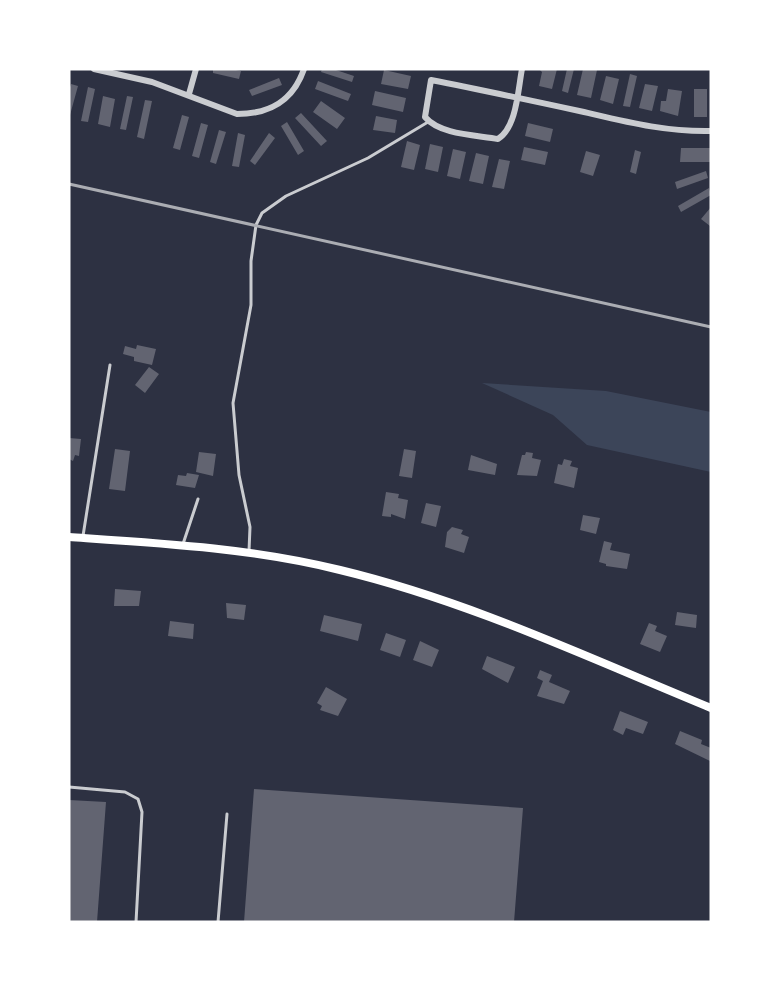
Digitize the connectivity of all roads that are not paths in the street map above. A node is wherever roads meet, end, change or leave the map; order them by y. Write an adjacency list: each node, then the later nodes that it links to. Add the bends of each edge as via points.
1 (94, 69): 5 (street)
2 (196, 69): 5 (street)
3 (304, 69): 5 (street, via 289,96 280,105 261,113 237,114)
4 (522, 69): 6 (street)
5 (189, 94)
6 (516, 97): 7 (street, via 508,131 498,139); 7 (street, via 431,80 424,111); 8 (street, via 637,125 680,132)
7 (429, 122): 14 (lane, via 368,158 286,196 262,213 256,225 251,305 233,403)
8 (711, 131)
9 (110, 365): 12 (lane)
10 (198, 499): 13 (lane)
11 (69, 537): 12 (main road)
12 (83, 538): 13 (main road)
13 (182, 546): 14 (main road)
14 (249, 553): 15 (main road, via 339,570 465,608)
15 (711, 708)
16 (69, 787): 18 (lane, via 125,792 138,799 142,812)
17 (227, 814): 19 (lane)
18 (136, 922)
19 (219, 922)

